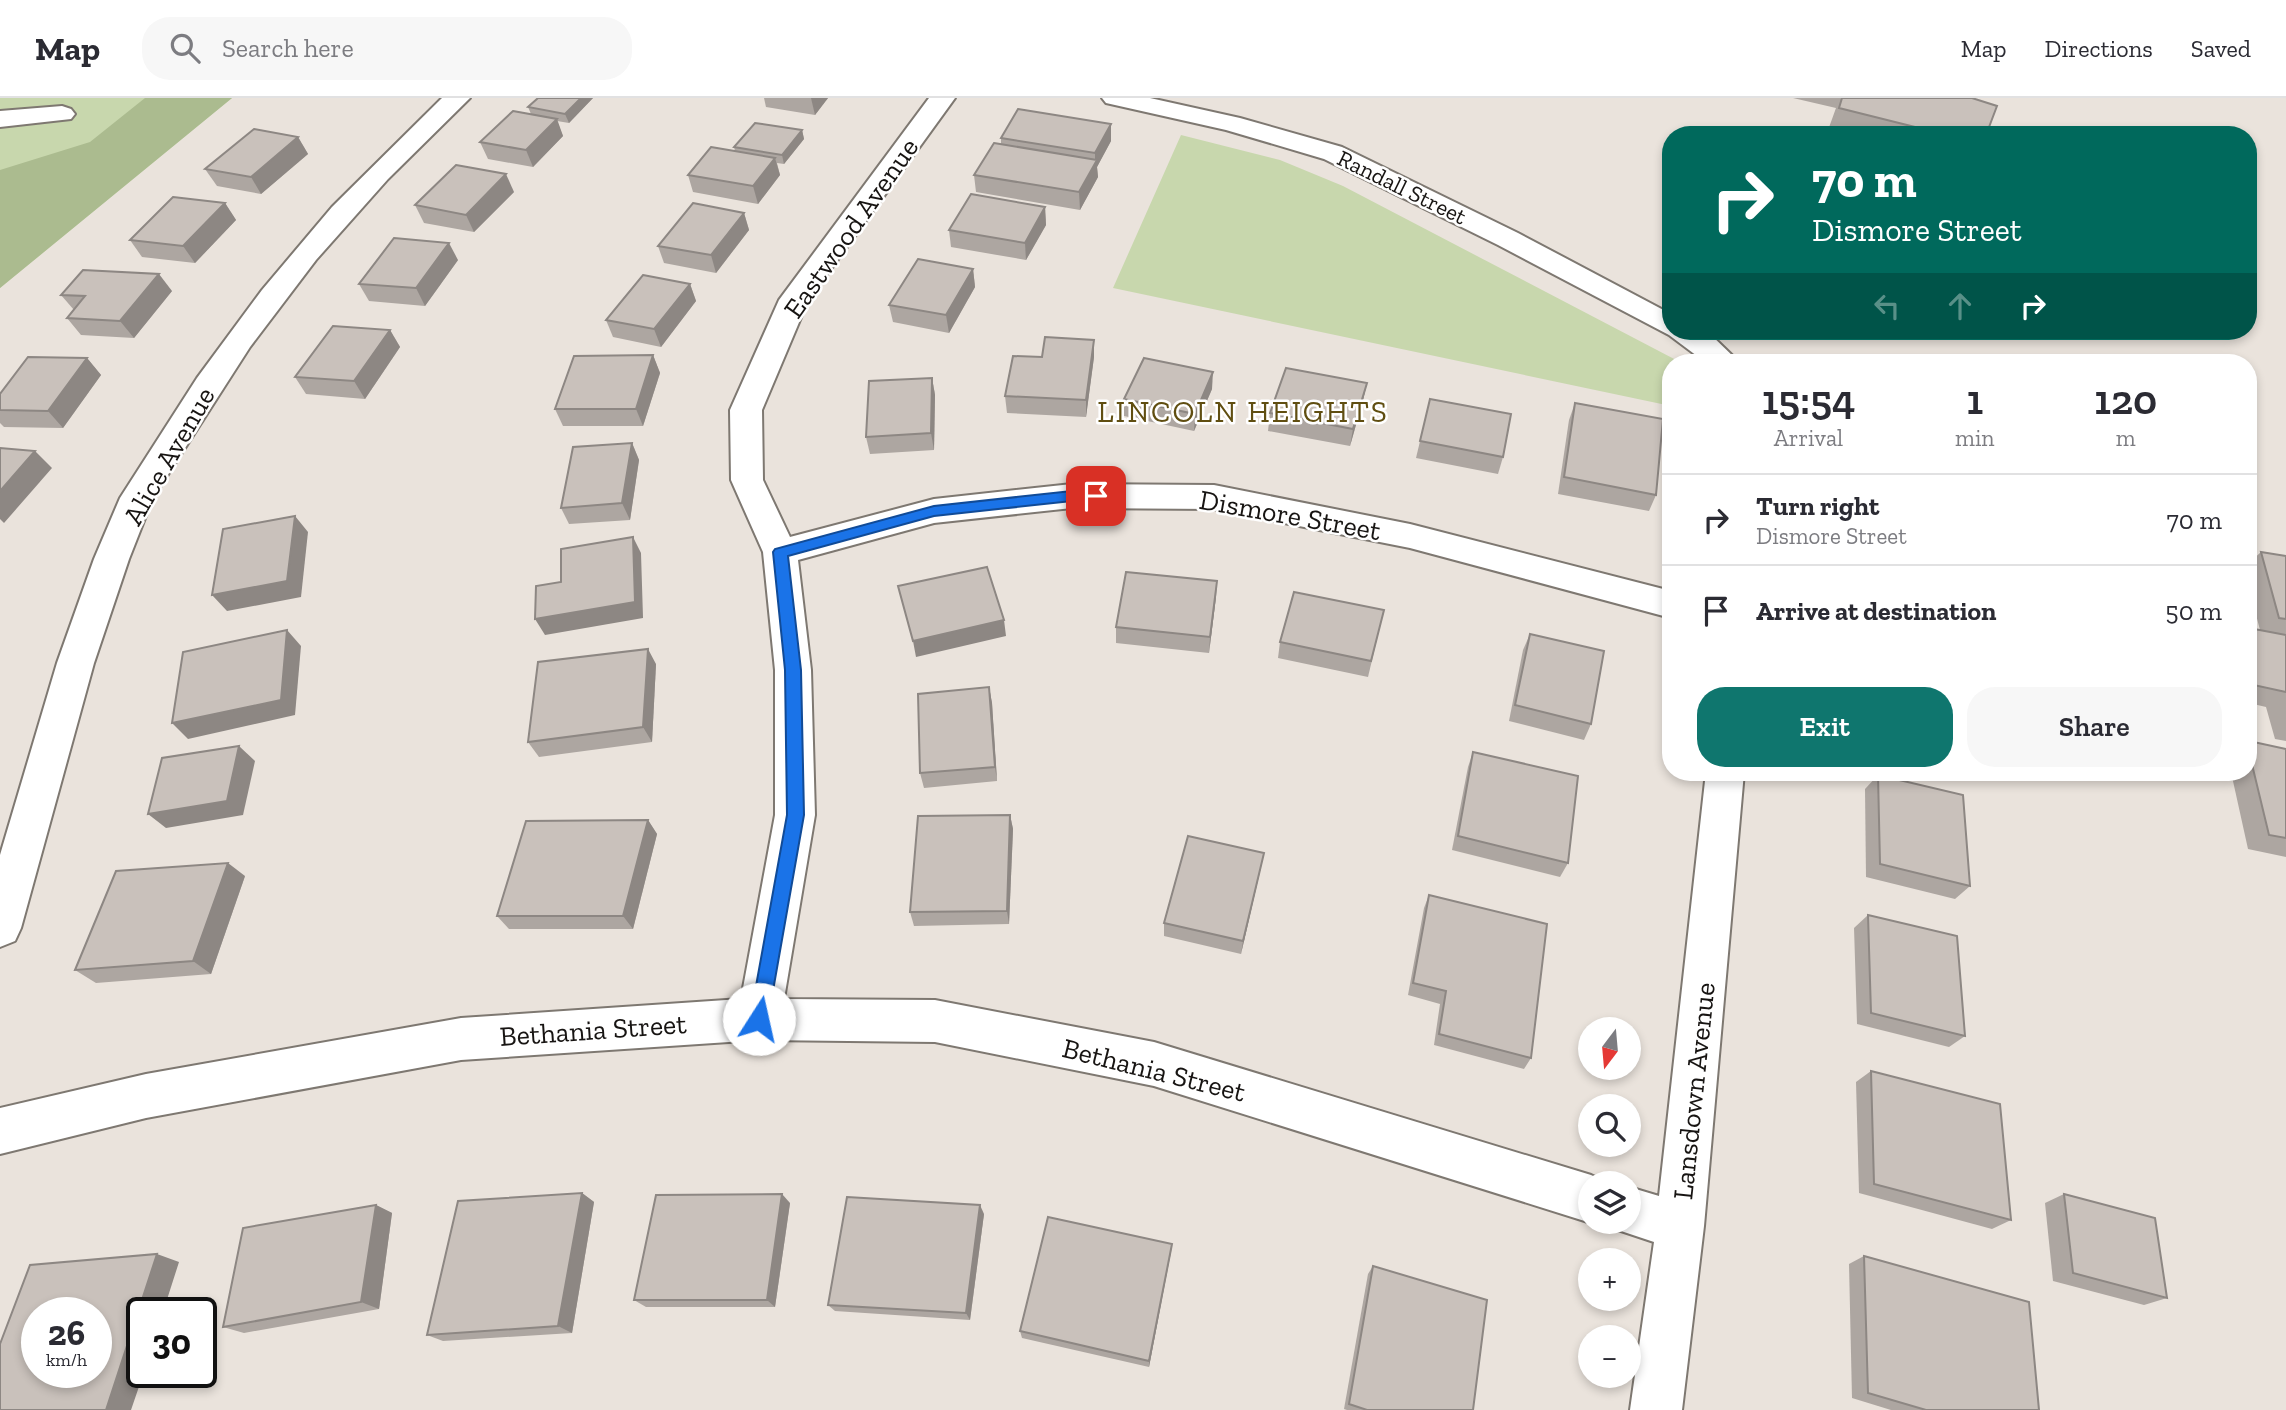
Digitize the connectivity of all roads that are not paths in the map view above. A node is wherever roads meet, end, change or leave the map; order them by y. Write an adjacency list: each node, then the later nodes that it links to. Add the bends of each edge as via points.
1 (457, 98): 12 (street, Alice Avenue, via 424,127 293,268 205,390 133,506 75,664)
2 (942, 98): 9 (street, Eastwood Avenue, via 794,300 746,410 747,480)
3 (1115, 98): 6 (street, Randall Street, via 1333,153)
4 (62, 114): 5 (street)
5 (0, 119)
6 (1662, 321)
7 (1694, 340): 8 (street)
8 (1713, 354)
9 (780, 552): 10 (street, Dismore Street, via 934,511 1072,496 1214,497 1410,536); 13 (street, Eastwood Avenue, via 793,670 796,815)
10 (1662, 603)
11 (1724, 781): 17 (street, Lansdown Avenue)
12 (0, 928)
13 (759, 1019): 14 (street, Bethania Street, via 461,1039 146,1096); 15 (street, Bethania Street, via 935,1021 1154,1064)
14 (0, 1131)
15 (1578, 1195)
16 (1641, 1214): 17 (street)
17 (1680, 1226): 18 (street, Lansdown Avenue)
18 (1656, 1410)

